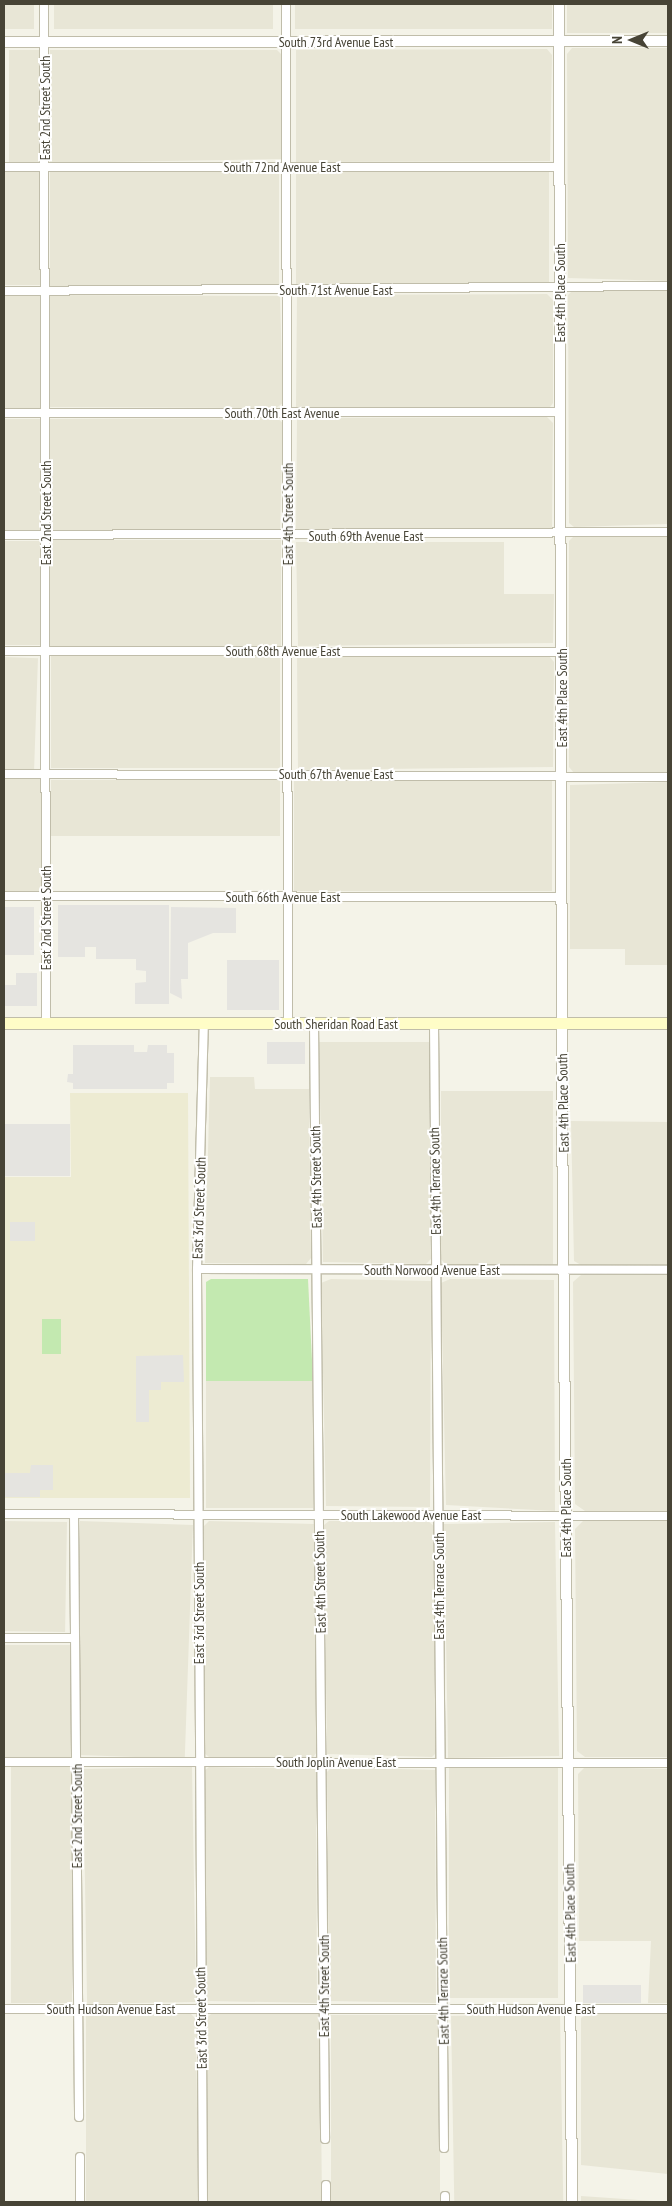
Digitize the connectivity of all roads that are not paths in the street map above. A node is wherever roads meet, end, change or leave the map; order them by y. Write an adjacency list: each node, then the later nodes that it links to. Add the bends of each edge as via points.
1 (44, 4): 6 (street, East 2nd Street South)
2 (286, 4): 7 (street, East 4th Street South)
3 (559, 4): 8 (street, East 4th Place South)
4 (668, 41): 8 (street, South 73rd Avenue East)
5 (4, 42): 6 (street, South 73rd Avenue East)
6 (45, 42): 7 (street, South 73rd Avenue East); 9 (street, East 2nd Street South)
7 (286, 42): 8 (street, South 73rd Avenue East); 11 (street, East 4th Street South)
8 (559, 42): 12 (street, East 4th Place South)
9 (45, 166): 10 (street, South 72nd Avenue East); 11 (street, South 72nd Avenue East); 15 (street, East 2nd Street South)
10 (4, 167)
11 (287, 167): 12 (street, South 72nd Avenue East); 16 (street, East 4th Street South)
12 (559, 167): 14 (street, East 4th Place South)
13 (668, 286): 14 (street, South 71st Avenue East)
14 (560, 288): 16 (street, South 71st Avenue East); 19 (street, East 4th Place South)
15 (45, 290): 16 (street, South 71st Avenue East); 17 (street, South 71st Avenue East); 18 (street, East 2nd Street South)
16 (287, 290): 21 (street, East 4th Street South)
17 (4, 291)
18 (46, 412): 20 (street, South 70th East Avenue); 21 (street, South 70th East Avenue); 25 (street, East 2nd Street South)
19 (560, 412): 21 (street, South 70th East Avenue); 23 (street, East 4th Place South)
20 (4, 413)
21 (288, 413): 26 (street, East 4th Street South)
22 (668, 532): 23 (street, South 69th Avenue East)
23 (561, 534): 26 (street, South 69th Avenue East); 30 (street, East 4th Place South)
24 (4, 535): 25 (street, South 69th Avenue East)
25 (46, 535): 26 (street, South 69th Avenue East); 28 (street, East 2nd Street South)
26 (287, 536): 29 (street, East 4th Street South)
27 (4, 651): 28 (street, South 68th Avenue East)
28 (46, 651): 29 (street, South 68th Avenue East); 32 (street, East 2nd Street South)
29 (288, 651): 30 (street, South 68th Avenue East); 33 (street, East 4th Street South)
30 (562, 652): 34 (street, East 4th Place South)
31 (4, 774): 32 (street, South 67th Avenue East)
32 (46, 774): 33 (street, South 67th Avenue East); 37 (street, East 2nd Street South)
33 (288, 774): 34 (street, South 67th Avenue East); 38 (street, East 4th Street South)
34 (562, 776): 35 (street, South 67th Avenue East); 39 (street, East 4th Place South)
35 (668, 778)
36 (4, 896): 37 (street, South 66th Avenue East)
37 (46, 897): 38 (street, South 66th Avenue East); 41 (street, East 2nd Street South)
38 (288, 897): 39 (street, South 66th Avenue East); 42 (street, East 4th Street South)
39 (562, 897): 47 (street, East 4th Place South)
40 (4, 1023): 41 (main road, South Sheridan Road East)
41 (46, 1023): 44 (main road, South Sheridan Road East)
42 (288, 1023): 44 (main road, South Sheridan Road East); 45 (main road, South Sheridan Road East)
43 (668, 1023): 47 (main road, South Sheridan Road East)
44 (204, 1024): 48 (street, East 3rd Street South)
45 (314, 1024): 46 (main road, South Sheridan Road East); 49 (street, East 4th Street South)
46 (434, 1024): 47 (main road, South Sheridan Road East); 50 (street, East 4th Terrace South)
47 (563, 1024): 51 (street, East 4th Place South)
48 (197, 1269): 49 (street, South Norwood Avenue East); 55 (street, East 3rd Street South)
49 (317, 1269): 50 (street, South Norwood Avenue East); 56 (street, East 4th Street South)
50 (436, 1269): 51 (street, South Norwood Avenue East); 57 (street, East 4th Terrace South)
51 (564, 1270): 52 (street, South Norwood Avenue East); 58 (street, East 4th Place South)
52 (668, 1270)
53 (4, 1514): 54 (street, South Lakewood Avenue East)
54 (74, 1515): 55 (street, South Lakewood Avenue East); 61 (street, East 2nd Street South)
55 (199, 1515): 56 (street, South Lakewood Avenue East); 64 (street, East 3rd Street South)
56 (319, 1515): 57 (street, South Lakewood Avenue East); 65 (street, East 4th Street South)
57 (438, 1515): 58 (street, South Lakewood Avenue East); 66 (street, East 4th Terrace South)
58 (566, 1516): 59 (street, South Lakewood Avenue East); 67 (street, East 4th Place South)
59 (668, 1516)
60 (4, 1638): 61 (street)
61 (75, 1638): 63 (street, East 2nd Street South)
62 (4, 1762): 63 (street, South Joplin Avenue East)
63 (77, 1762): 64 (street, South Joplin Avenue East); 71 (street, East 2nd Street South)
64 (199, 1762): 65 (street, South Joplin Avenue East); 72 (street, East 3rd Street South)
65 (322, 1762): 66 (street, South Joplin Avenue East); 73 (street, East 4th Street South)
66 (440, 1762): 67 (street, South Joplin Avenue East); 75 (street, East 4th Terrace South)
67 (568, 1762): 68 (street, South Joplin Avenue East); 69 (street, East 4th Place South)
68 (668, 1762)
69 (570, 2008): 74 (street, South Hudson Avenue East); 75 (street, South Hudson Avenue East); 84 (street, East 4th Place South)
70 (4, 2009): 71 (street, South Hudson Avenue East)
71 (78, 2009): 72 (street, South Hudson Avenue East); 76 (street, East 2nd Street South)
72 (202, 2009): 73 (street, South Hudson Avenue East); 82 (street, East 3rd Street South)
73 (324, 2009): 75 (street, South Hudson Avenue East); 77 (street, East 4th Street South)
74 (668, 2009)
75 (443, 2010): 78 (street, East 4th Terrace South)
76 (79, 2117)
77 (325, 2139)
78 (444, 2148)
79 (80, 2157): 81 (street)
80 (326, 2185): 83 (street)
81 (80, 2202)
82 (203, 2202)
83 (326, 2202)
84 (572, 2202)

